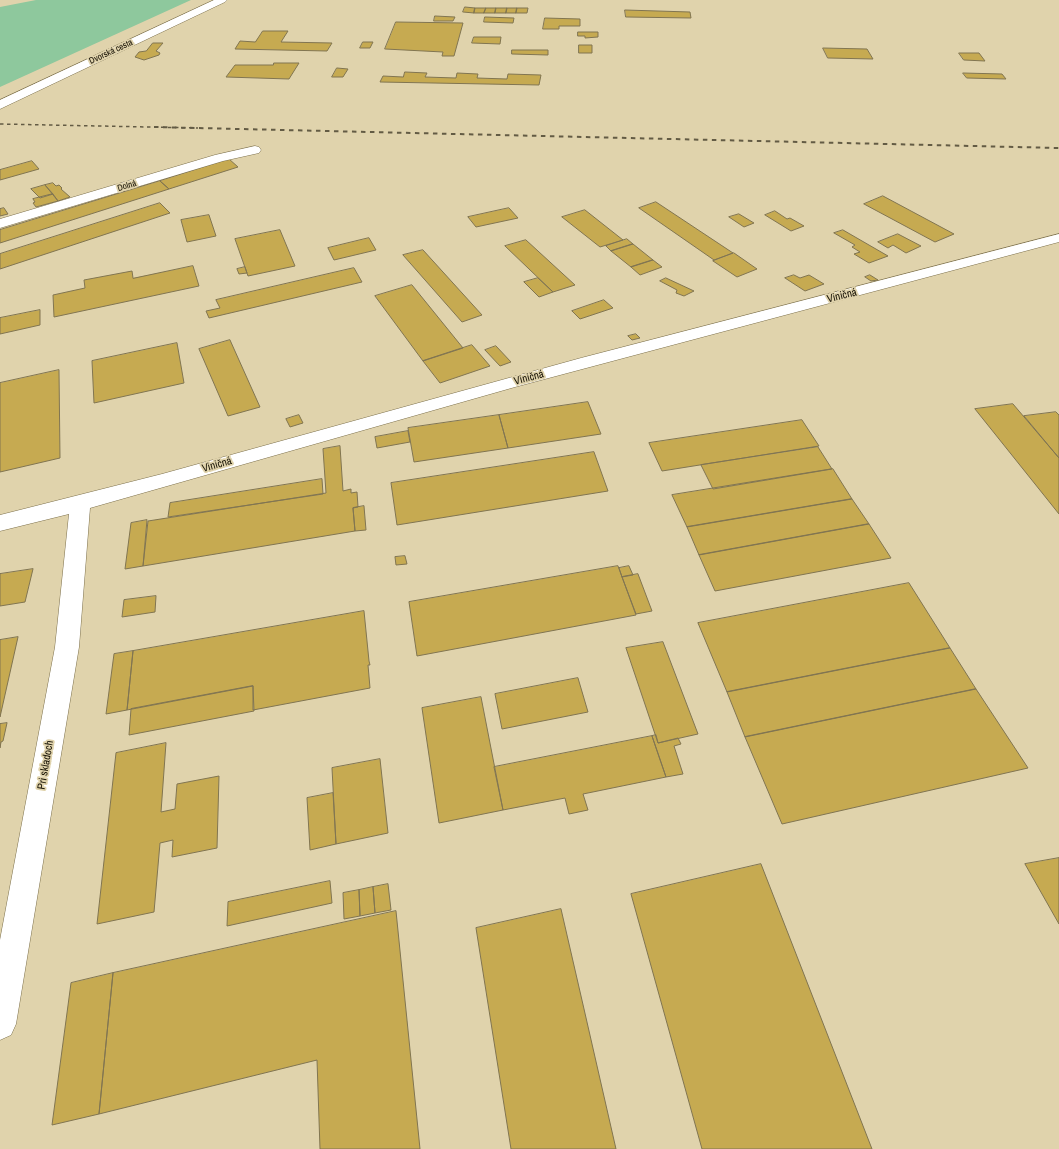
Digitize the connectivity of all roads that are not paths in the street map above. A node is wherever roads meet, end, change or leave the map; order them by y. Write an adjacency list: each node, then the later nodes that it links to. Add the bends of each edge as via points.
1 (222, 0): 2 (street, Dvorská cesta)
2 (0, 105)
3 (255, 150): 4 (street, Dolná, via 220,158)
4 (0, 224)
5 (1059, 238): 6 (street, Viničná, via 436,403)
6 (80, 504): 7 (street, Viničná); 8 (street, Pri skladoch, via 67,647)
7 (0, 523)
8 (0, 1024)

